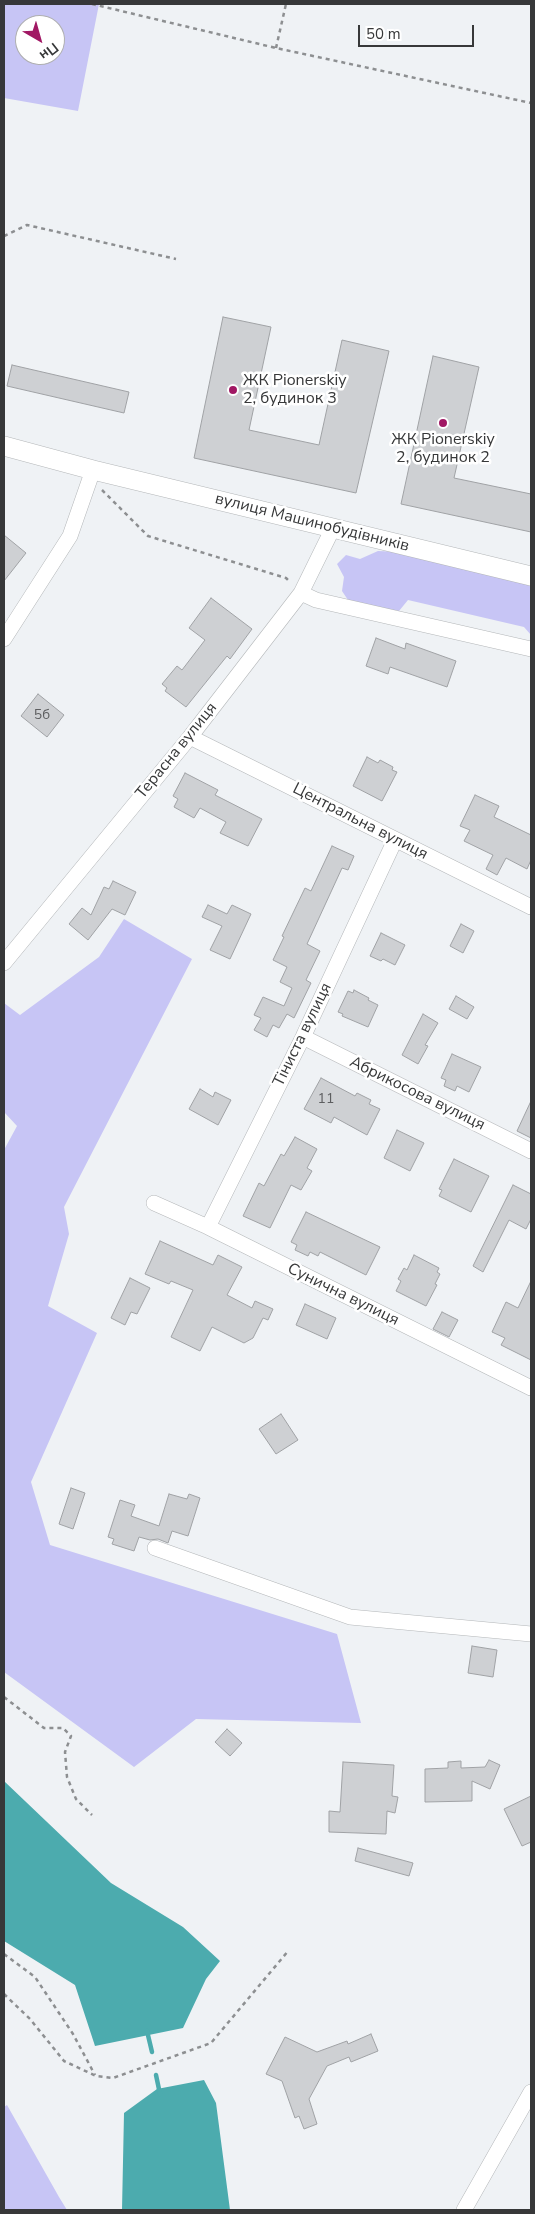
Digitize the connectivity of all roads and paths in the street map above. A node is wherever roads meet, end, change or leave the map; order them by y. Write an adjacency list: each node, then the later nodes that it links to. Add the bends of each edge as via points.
1 (92, 4): 3 (path)
2 (286, 4): 3 (path)
3 (276, 48): 4 (path)
4 (531, 103)
5 (4, 236): 6 (path, via 27,225)
6 (176, 259)
7 (4, 446): 8 (street, вулиця Машинобудівників)
8 (91, 474): 9 (street, вулиця Машинобудівників); 11 (path, via 148,536 286,578); 12 (street, via 70,536)
9 (333, 528): 10 (street, вулиця Машинобудівників); 11 (street, Терасна вулиця)
10 (531, 576)
11 (301, 593): 13 (street, via 316,600); 14 (street, Терасна вулиця)
12 (4, 639)
13 (531, 649)
14 (190, 737): 15 (street, Центральна вулиця); 17 (street, Терасна вулиця)
15 (395, 840): 16 (street, Центральна вулиця); 18 (street, Тіниста вулиця)
16 (531, 907)
17 (4, 963)
18 (303, 1037): 19 (street, Абрикосова вулиця); 21 (street, Тіниста вулиця)
19 (531, 1151)
20 (154, 1203): 21 (street, Сунична вулиця)
21 (208, 1228): 22 (street, Сунична вулиця)
22 (531, 1388)
23 (155, 1548): 24 (street, via 350,1617)
24 (531, 1634)
25 (4, 1697): 26 (path, via 44,1728 63,1728 71,1736 65,1752 67,1777 76,1799)
26 (92, 1815)
27 (289, 1950): 30 (path, via 211,2043 112,2078)
28 (4, 1954): 30 (path, via 35,1977)
29 (4, 1994): 30 (path, via 30,2019 64,2061)
30 (96, 2076)
31 (531, 2092): 32 (street)
32 (464, 2210)

